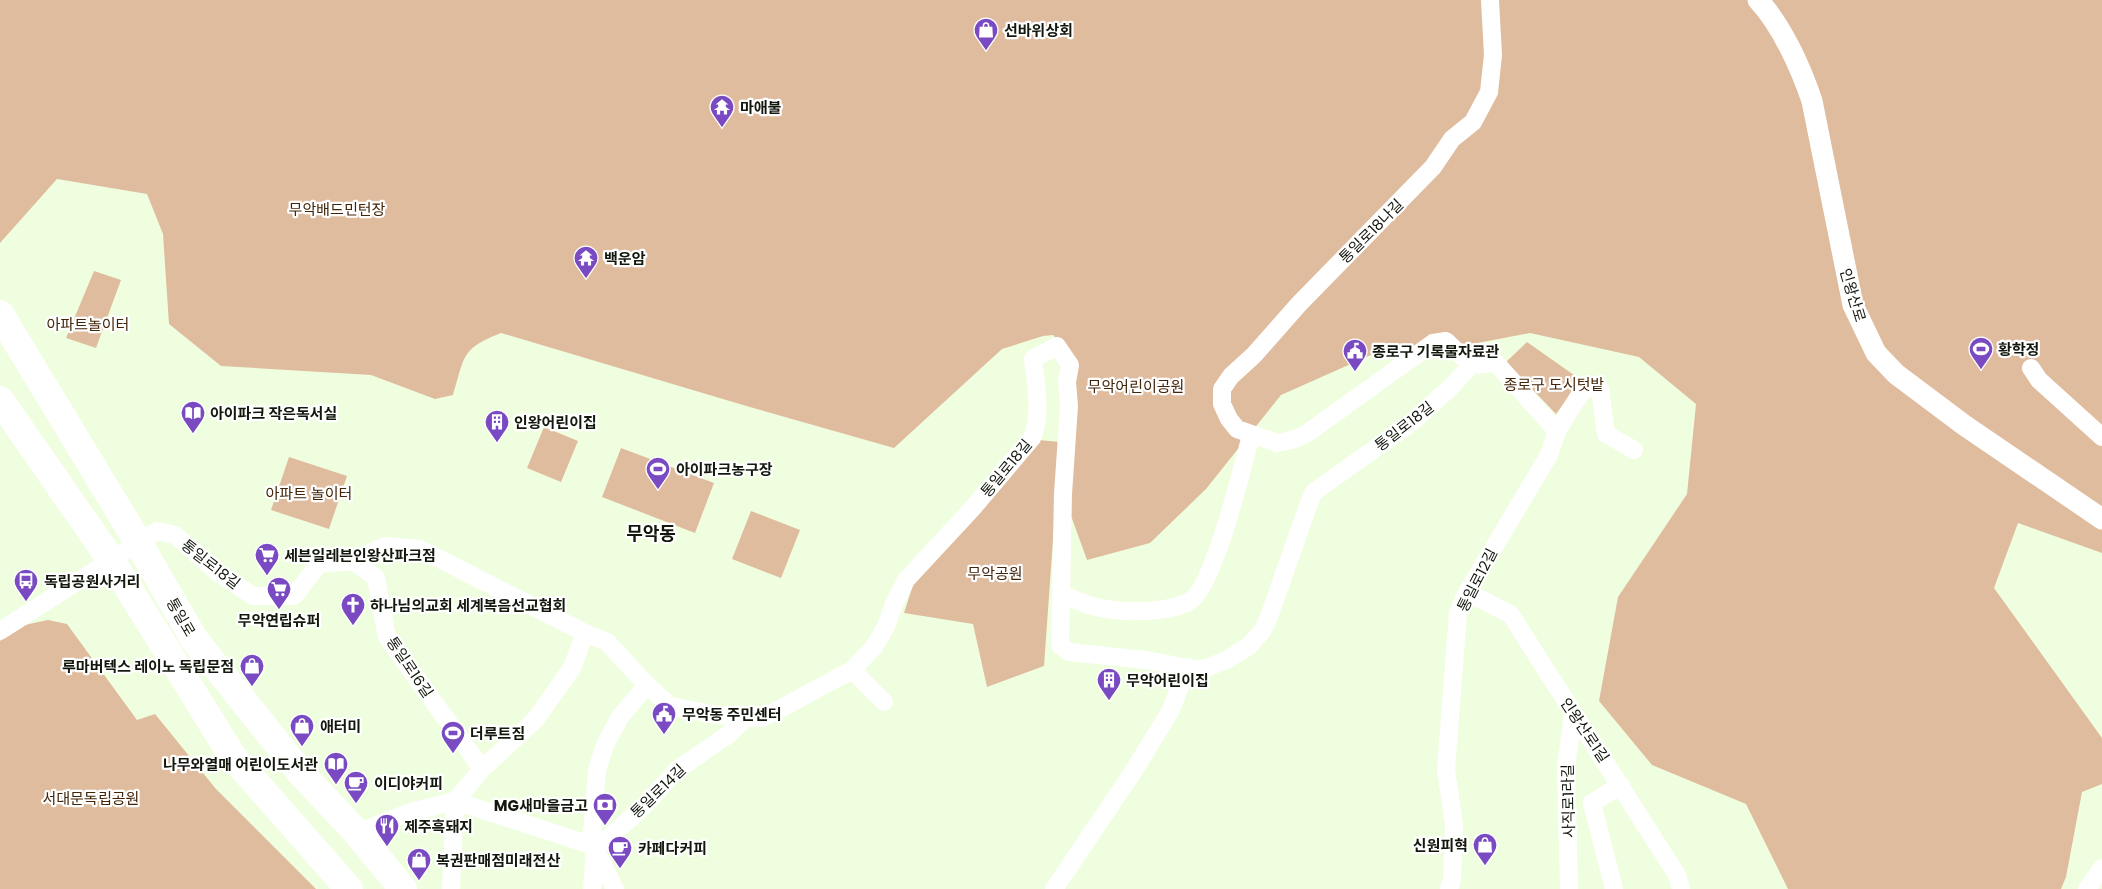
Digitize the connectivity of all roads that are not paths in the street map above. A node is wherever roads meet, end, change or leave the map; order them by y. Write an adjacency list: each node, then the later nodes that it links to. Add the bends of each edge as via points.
1 (1490, 0): 8 (street, 통일로18나길, via 1494,56 1489,92 1472,122 1452,139 1433,167 1299,304 1222,389 1222,404 1229,419 1237,429)
2 (1758, 0): 11 (street, 인왕산로, via 1804,77 1812,101 1853,305 1876,353 1896,374 1949,414)
3 (0, 314): 12 (main road, 통일로)
4 (1471, 365): 7 (street, via 1496,362); 8 (street, 통일로18나길, via 1446,341 1433,343 1306,434 1277,443); 19 (street, 통일로18길, via 1411,423 1314,492 1270,614 1263,630 1249,646 1206,668)
5 (2031, 368): 9 (street, via 2039,380)
6 (1, 402): 13 (main road, 통일로)
7 (1557, 432): 10 (street, 통일로12길, via 1584,388 1600,388 1606,434); 16 (street, 통일로12길, via 1549,455)
8 (1251, 435): 15 (street, via 1220,546 1200,590 1191,601 1170,608 1134,612 1096,607)
9 (2102, 437)
10 (1634, 450)
11 (2102, 519)
12 (138, 542): 13 (street, 통일로18길); 14 (street, 통일로18길, via 157,532 174,535 253,596 294,596 320,564); 28 (main road, 통일로, via 194,639 300,772)
13 (111, 560): 17 (street); 31 (main road, 통일로, via 233,757)
14 (353, 561): 18 (street, 통일로18길, via 385,546 420,549); 25 (street, 통일로16길, via 376,578 387,637)
15 (1061, 594): 19 (street, 통일로18길, via 1060,645 1069,652); 20 (street, 통일로18길, via 1070,365 1057,346 1033,359 1037,396 1036,428 1032,438 906,580 874,647)
16 (1466, 594): 23 (street, 인왕산로1길, via 1510,615); 37 (street, 통일로12길, via 1458,613 1446,770 1454,824)
17 (0, 631)
18 (585, 633): 21 (street, 통일로18길, via 606,642); 25 (street, via 572,668 535,720)
19 (1187, 667): 36 (street, via 1171,710)
20 (852, 670): 22 (street); 24 (street, 통일로18길, via 763,718)
21 (647, 685): 24 (street, 통일로18길, via 670,706); 29 (street, via 620,717 605,745 597,770)
22 (884, 702)
23 (1573, 714): 26 (street, 인왕산로1길); 38 (street, 사직로1라길, via 1566,767)
24 (746, 717): 29 (street, 통일로14길, via 729,734 676,770 639,811)
25 (482, 769): 27 (street)
26 (1621, 785): 39 (street, via 1592,803); 40 (street, 인왕산로1길, via 1677,875)
27 (455, 801): 28 (street, via 410,812); 29 (street); 33 (street)
28 (357, 833): 32 (main road, 통일로)
29 (593, 847): 34 (street); 35 (street)
30 (2102, 868): 41 (street)
31 (349, 889)
32 (404, 889)
33 (451, 889)
34 (592, 889)
35 (615, 889)
36 (1054, 889)
37 (1449, 889)
38 (1569, 889)
39 (1614, 889)
40 (1681, 889)
41 (2087, 889)

